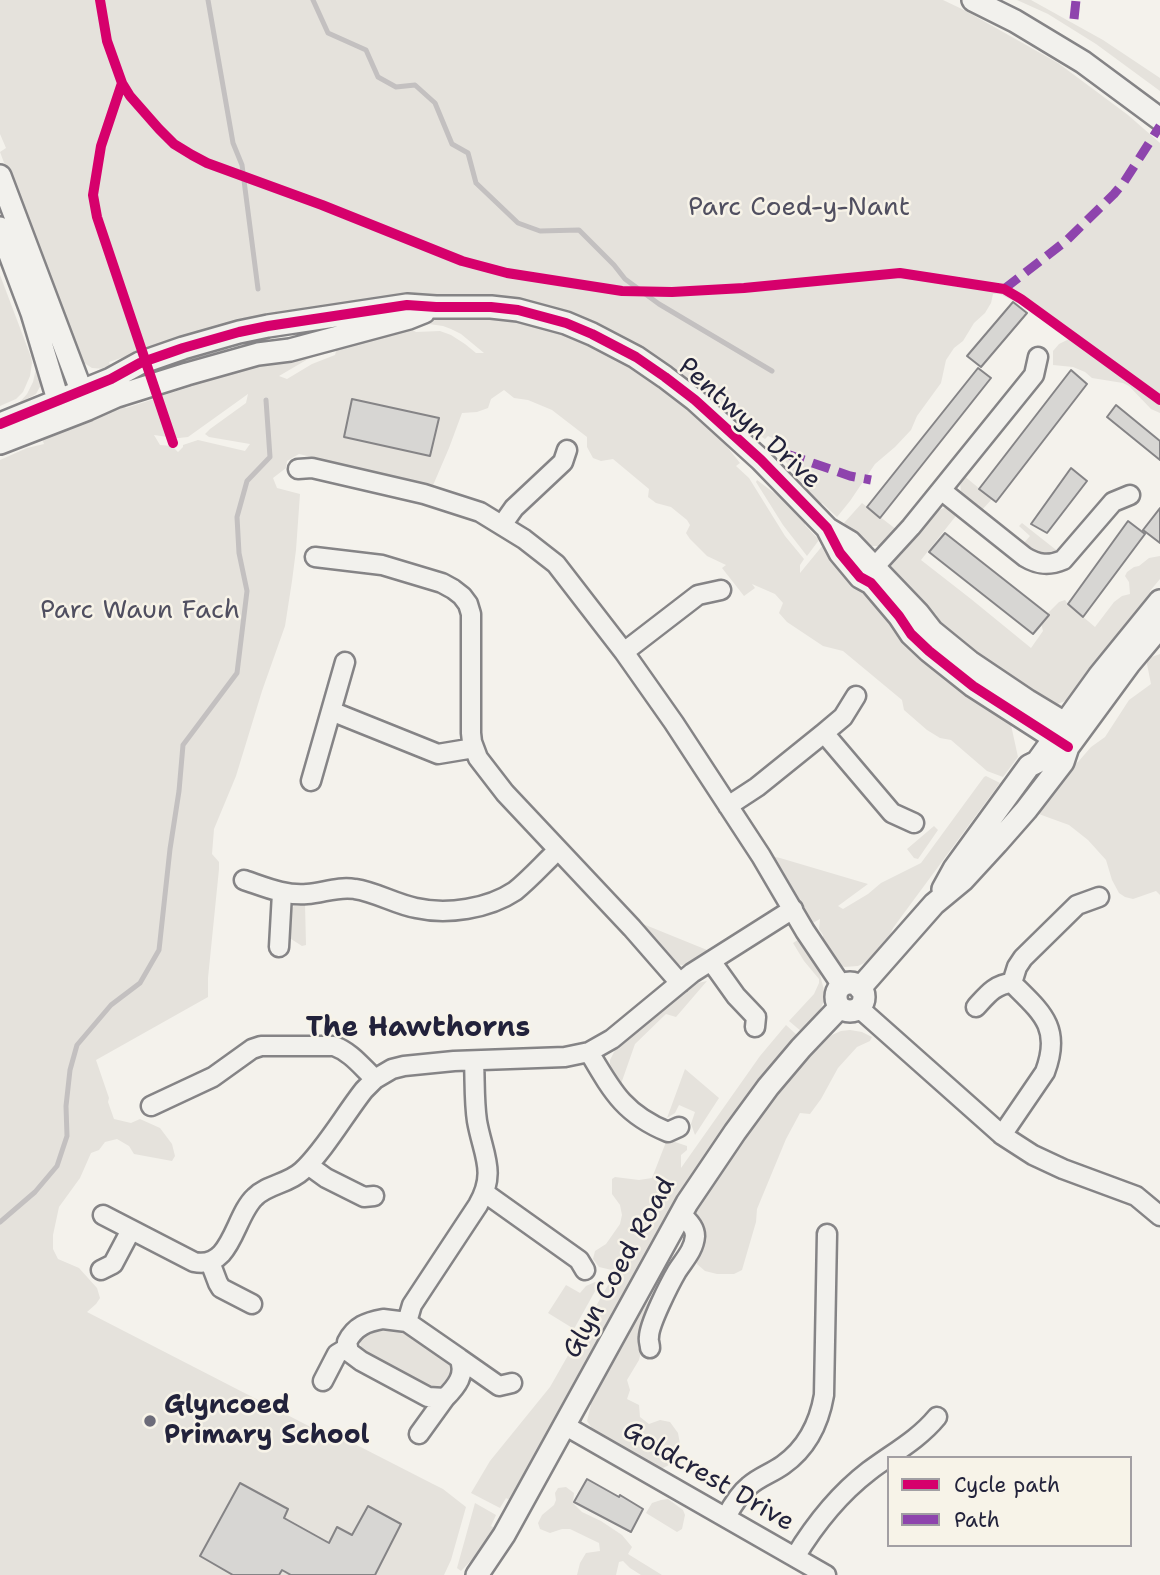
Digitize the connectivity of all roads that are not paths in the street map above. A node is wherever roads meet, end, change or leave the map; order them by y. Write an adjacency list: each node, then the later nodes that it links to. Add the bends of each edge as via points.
1 (973, 0): 2 (street, via 1051,41)
2 (1138, 102): 3 (street); 4 (street)
3 (1160, 106)
4 (1160, 119)
5 (0, 176): 8 (street)
6 (0, 228): 9 (street)
7 (1038, 357): 14 (street, via 1034,375)
8 (85, 400): 9 (street, Pentwyn Drive); 18 (street, Pentwyn Drive, via 140,363 239,332 407,305 518,310 592,334 665,377 723,424 827,528 850,542)
9 (61, 409): 10 (street, Pentwyn Drive); 11 (street, Pentwyn Drive)
10 (0, 424)
11 (0, 443)
12 (567, 450): 16 (street, via 563,462)
13 (298, 469): 16 (street, via 312,468 432,496 480,512)
14 (942, 490): 15 (street, via 1025,557 1047,565 1063,560 1113,502); 18 (street, via 878,563)
15 (1130, 495)
16 (502, 525): 22 (street, via 556,564)
17 (315, 557): 29 (street, via 382,565 442,583 462,596 471,614)
18 (874, 577): 26 (street, Pentwyn Drive, via 911,634 929,652); 28 (street, Pentwyn Drive, via 945,642)
19 (721, 590): 22 (street, via 698,594)
20 (1160, 601): 28 (street, Glyn Coed Road, via 1115,655)
21 (1160, 627): 28 (street, Glyn Coed Road)
22 (624, 652): 32 (street)
23 (345, 662): 25 (street)
24 (856, 695): 27 (street)
25 (331, 711): 29 (street, via 438,754); 31 (street)
26 (1028, 722): 28 (street, Pentwyn Drive); 30 (street, via 1033,746)
27 (824, 733): 32 (street); 33 (street, via 892,813)
28 (1066, 735): 30 (street, Glyn Coed Road); 38 (street, Glyn Coed Road, via 1063,762 1026,810)
29 (474, 748): 34 (street, via 485,769)
30 (1029, 766): 38 (street, Glyn Coed Road)
31 (312, 781)
32 (728, 806): 39 (street)
33 (914, 823)
34 (558, 850): 36 (street, via 515,890 458,910 415,908 352,888); 42 (street)
35 (244, 880): 36 (street)
36 (282, 893): 40 (street)
37 (1099, 897): 43 (street, via 1077,905 1023,958)
38 (934, 904): 44 (street, Glyn Coed Road)
39 (793, 909): 41 (street); 44 (street)
40 (279, 947)
41 (710, 961): 42 (street); 46 (street, via 756,1017)
42 (680, 983): 47 (street, via 612,1039)
43 (1012, 983): 45 (street, via 993,989); 52 (street, via 1048,1024 1051,1049 1045,1072)
44 (850, 997): 52 (street); 56 (street, Glyn Coed Road, via 768,1087)
45 (976, 1007)
46 (755, 1027)
47 (589, 1052): 48 (street); 51 (street, via 628,1109 668,1132)
48 (474, 1061): 49 (street, via 404,1066); 54 (street, via 477,1121 487,1162)
49 (374, 1079): 50 (street, via 334,1046 261,1046 213,1077); 53 (street)
50 (151, 1106)
51 (680, 1127)
52 (1002, 1135): 58 (street, via 1063,1169 1136,1196)
53 (308, 1166): 55 (street, via 364,1198); 61 (street, via 253,1198 225,1249)
54 (485, 1193): 63 (street, via 579,1260); 65 (street, via 412,1305)
55 (373, 1196)
56 (680, 1214): 67 (street, via 692,1226 694,1241 648,1335); 73 (street, Glyn Coed Road)
57 (103, 1215): 59 (street)
58 (1160, 1216)
59 (131, 1230): 61 (street, via 194,1262); 62 (street, via 113,1264)
60 (827, 1234): 77 (street, via 824,1395 817,1426 796,1455 748,1487)
61 (210, 1262): 64 (street, via 222,1288)
62 (101, 1270)
63 (585, 1270)
64 (252, 1304)
65 (407, 1322): 66 (street, via 383,1320 363,1325 351,1334); 68 (street)
66 (347, 1348): 69 (street, via 337,1354); 71 (street, via 353,1356 428,1397)
67 (650, 1348)
68 (459, 1358): 70 (street, via 499,1386); 71 (street, via 461,1377)
69 (323, 1381)
70 (512, 1383)
71 (445, 1398): 74 (street)
72 (937, 1417): 75 (street, via 925,1432)
73 (564, 1425): 77 (street, Goldcrest Drive); 79 (street, Glyn Coed Road)
74 (419, 1434)
75 (890, 1456)
76 (887, 1458): 78 (street, via 848,1489)
77 (726, 1517): 78 (street, Goldcrest Drive)
78 (795, 1557): 80 (street, Goldcrest Drive)
79 (477, 1575)
80 (826, 1575)

